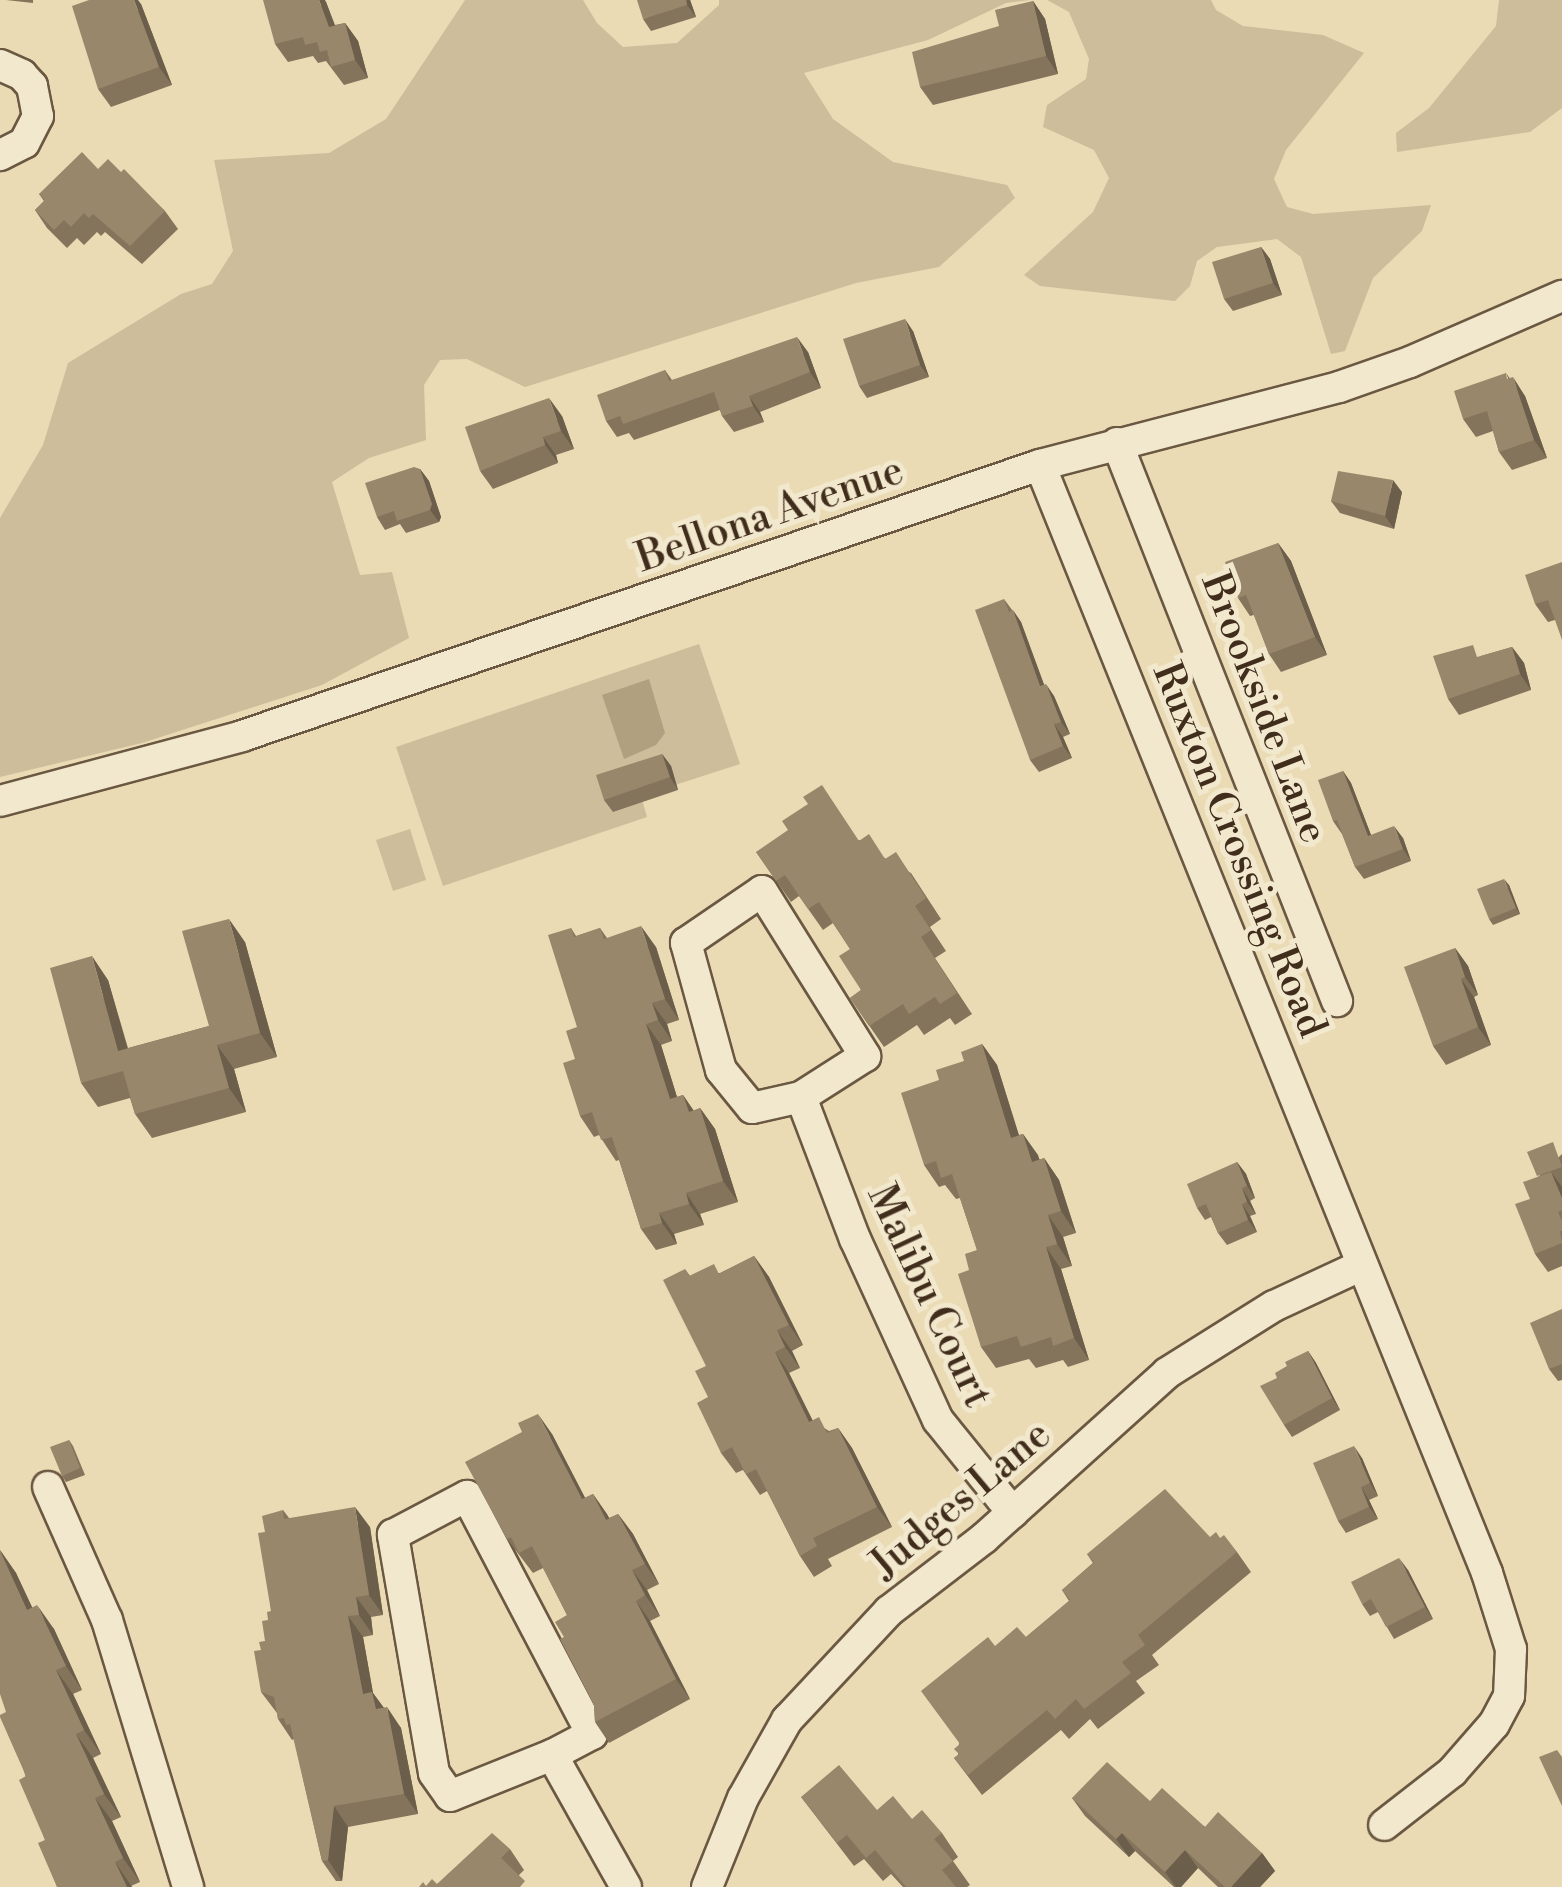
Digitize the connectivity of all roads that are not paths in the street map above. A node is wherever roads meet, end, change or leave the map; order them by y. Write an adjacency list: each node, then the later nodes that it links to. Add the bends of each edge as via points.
1 (0, 65): 2 (street, via 32,86 38,116 24,143)
2 (0, 155)
3 (1562, 296): 4 (street, Bellona Avenue, via 1339,387)
4 (1118, 443): 5 (street, Bellona Avenue); 7 (street, Brookside Lane)
5 (1040, 465): 6 (street, Bellona Avenue, via 242,736); 9 (street, Ruxton Crossing Road)
6 (0, 801)
7 (1337, 1000)
8 (801, 1098): 8 (street, via 752,1108 720,1070 686,942 762,891 864,1056); 11 (street, Malibu Court, via 855,1239 938,1420)
9 (1360, 1266): 11 (street, Judges Lane, via 1274,1306 1168,1372); 13 (street, Ruxton Crossing Road, via 1487,1573 1511,1650 1508,1696 1494,1724 1452,1772)
10 (48, 1487): 14 (street, via 106,1620)
11 (1014, 1513): 16 (street, Judges Lane, via 889,1610 787,1720 744,1798)
12 (552, 1755): 12 (street, via 592,1734 467,1496 393,1535 434,1773 450,1796); 15 (street)
13 (1384, 1825)
14 (188, 1887)
15 (626, 1887)
16 (707, 1887)

